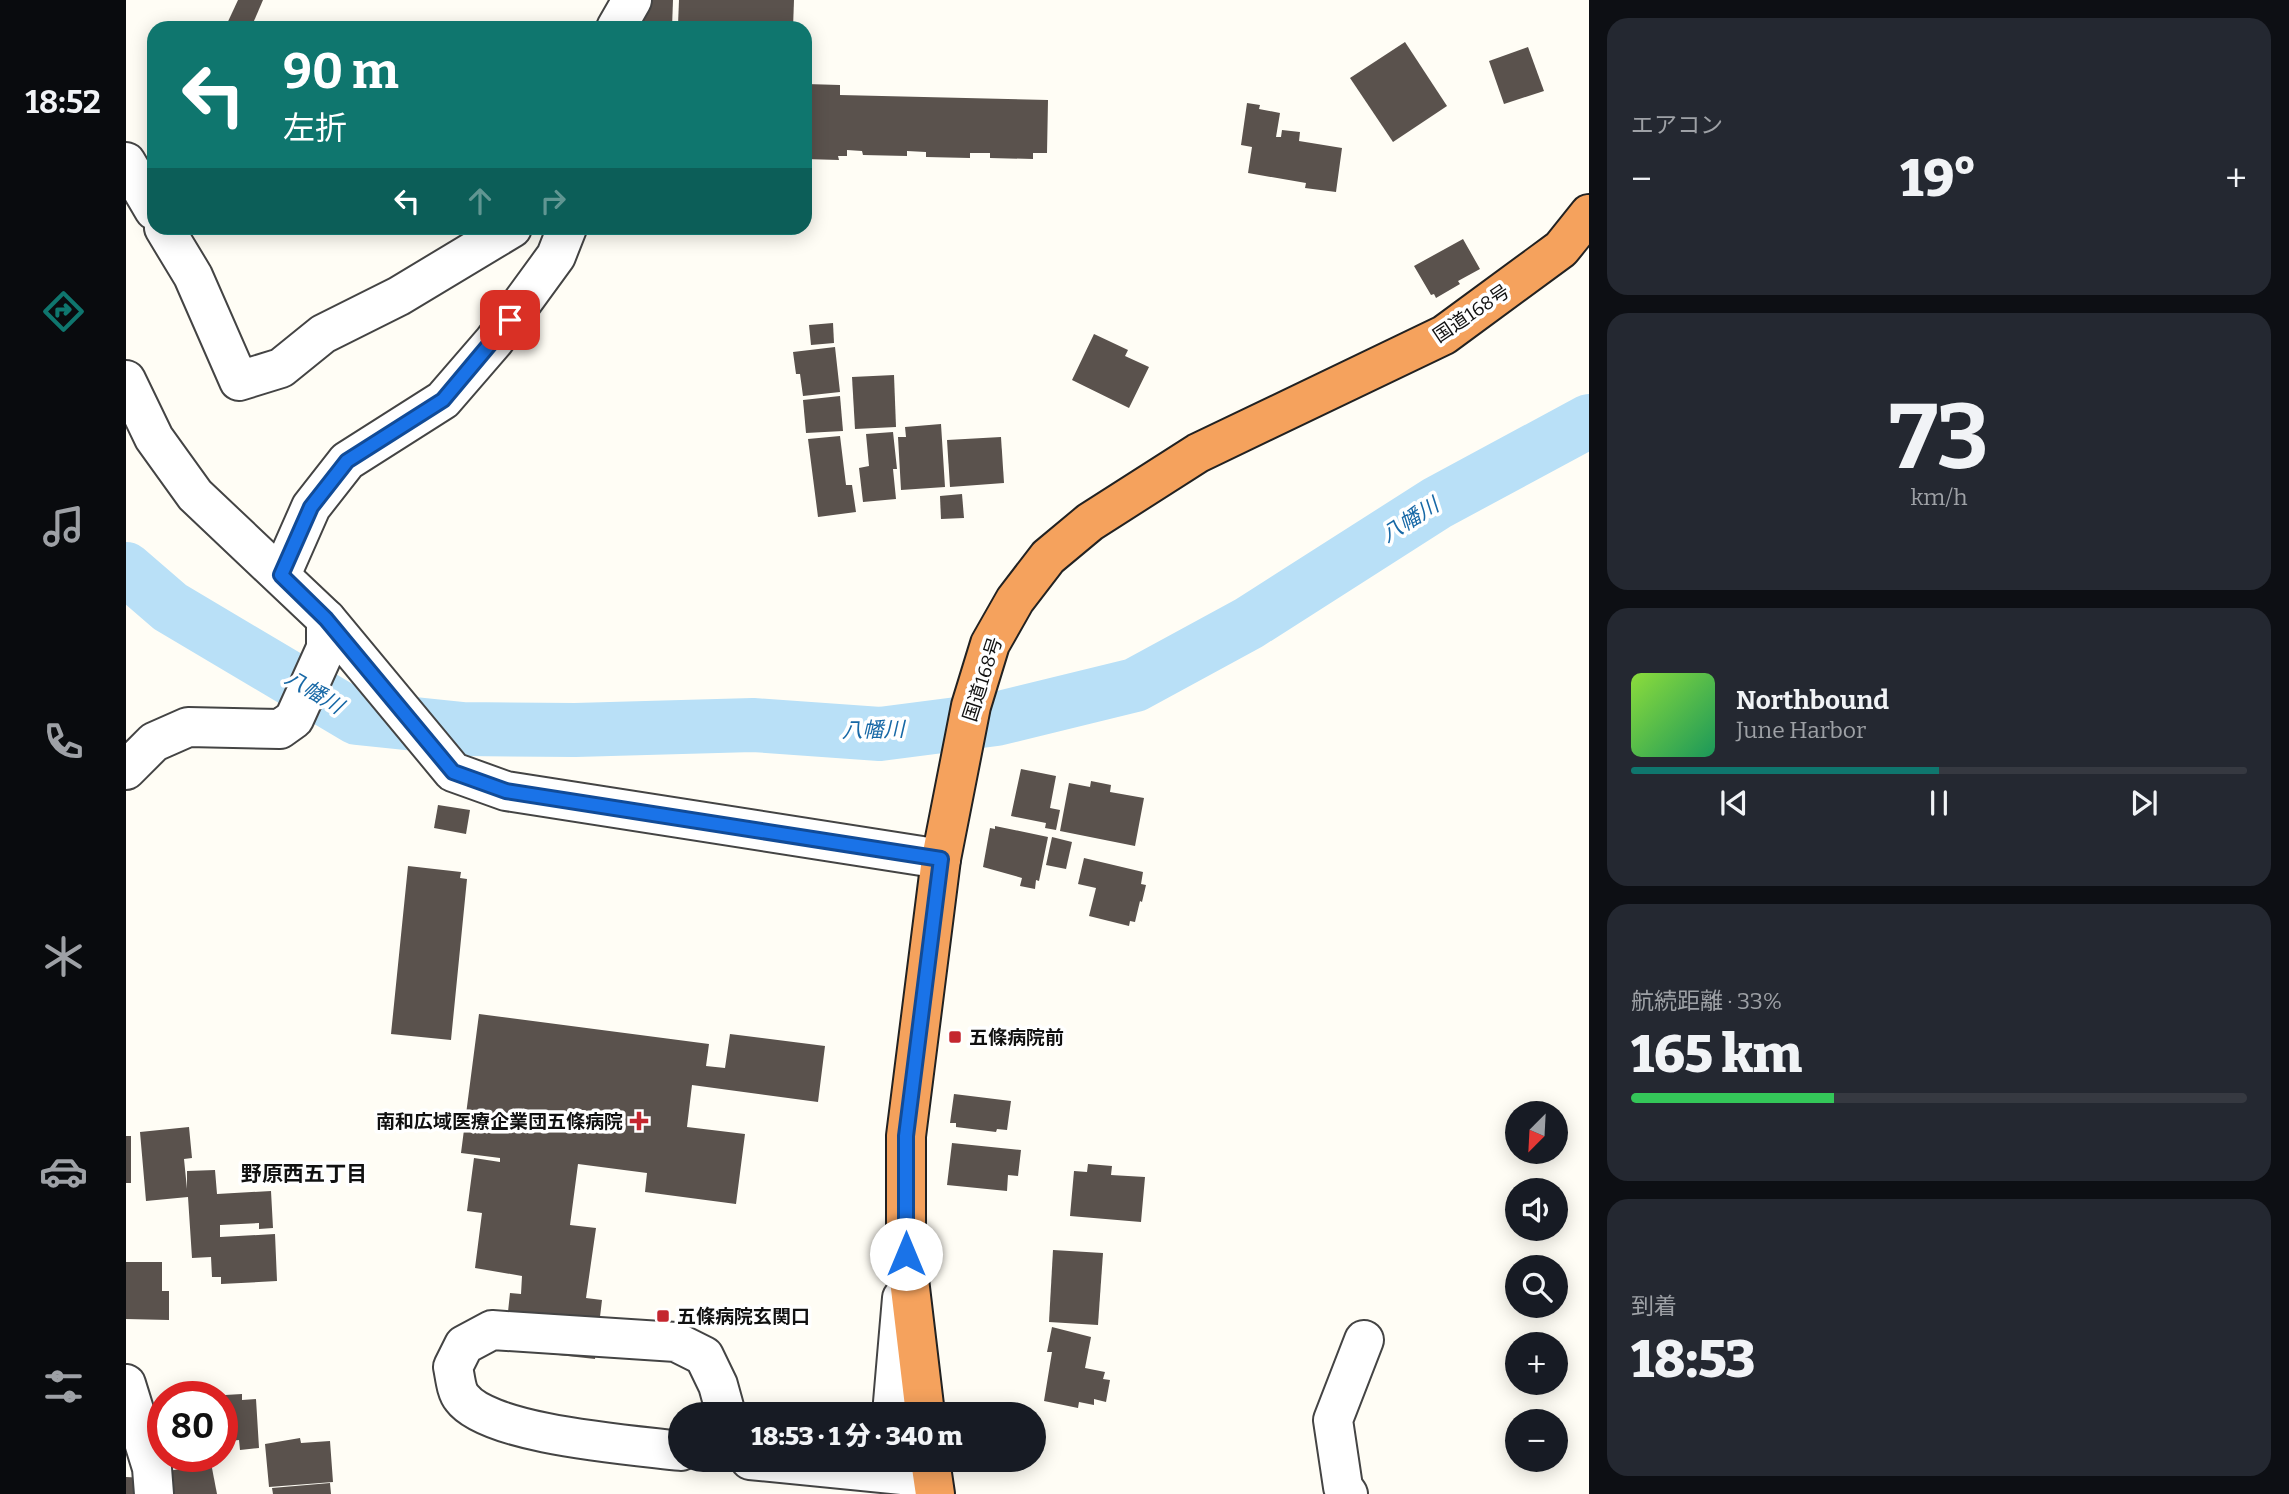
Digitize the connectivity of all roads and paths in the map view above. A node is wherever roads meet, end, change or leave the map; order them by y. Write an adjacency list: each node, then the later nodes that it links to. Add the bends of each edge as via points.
1 (632, 0): 2 (street)
2 (620, 21)
3 (126, 162): 4 (street)
4 (147, 198)
5 (1589, 214): 13 (highway, 国道168号, via 1562,248 1444,335 1198,453 1048,556 990,643 971,706)
6 (168, 235): 7 (street, via 193,276 239,381 281,368 323,334 400,296)
7 (500, 235)
8 (564, 235): 10 (street, via 556,256 494,341 443,400 347,461 311,507)
9 (126, 380): 10 (street, via 155,438 195,495)
10 (281, 575): 11 (street)
11 (326, 619): 12 (street, via 326,648 294,719 280,729 188,727 154,742); 13 (street, via 453,772 506,791)
12 (126, 770)
13 (941, 859): 14 (highway, 国道168号, via 906,1136)
14 (906, 1254): 18 (street); 19 (highway, 国道168号)
15 (1364, 1340): 25 (street, via 1333,1420 1343,1487)
16 (126, 1384): 24 (street, via 152,1468)
17 (723, 1402): 20 (street, via 704,1356 676,1342 492,1330 464,1345 453,1367 461,1398 489,1419 533,1431)
18 (893, 1402)
19 (924, 1402)
20 (668, 1449)
21 (863, 1472): 22 (street)
22 (887, 1475): 23 (street)
23 (933, 1477)
24 (155, 1494)
25 (1348, 1494)

